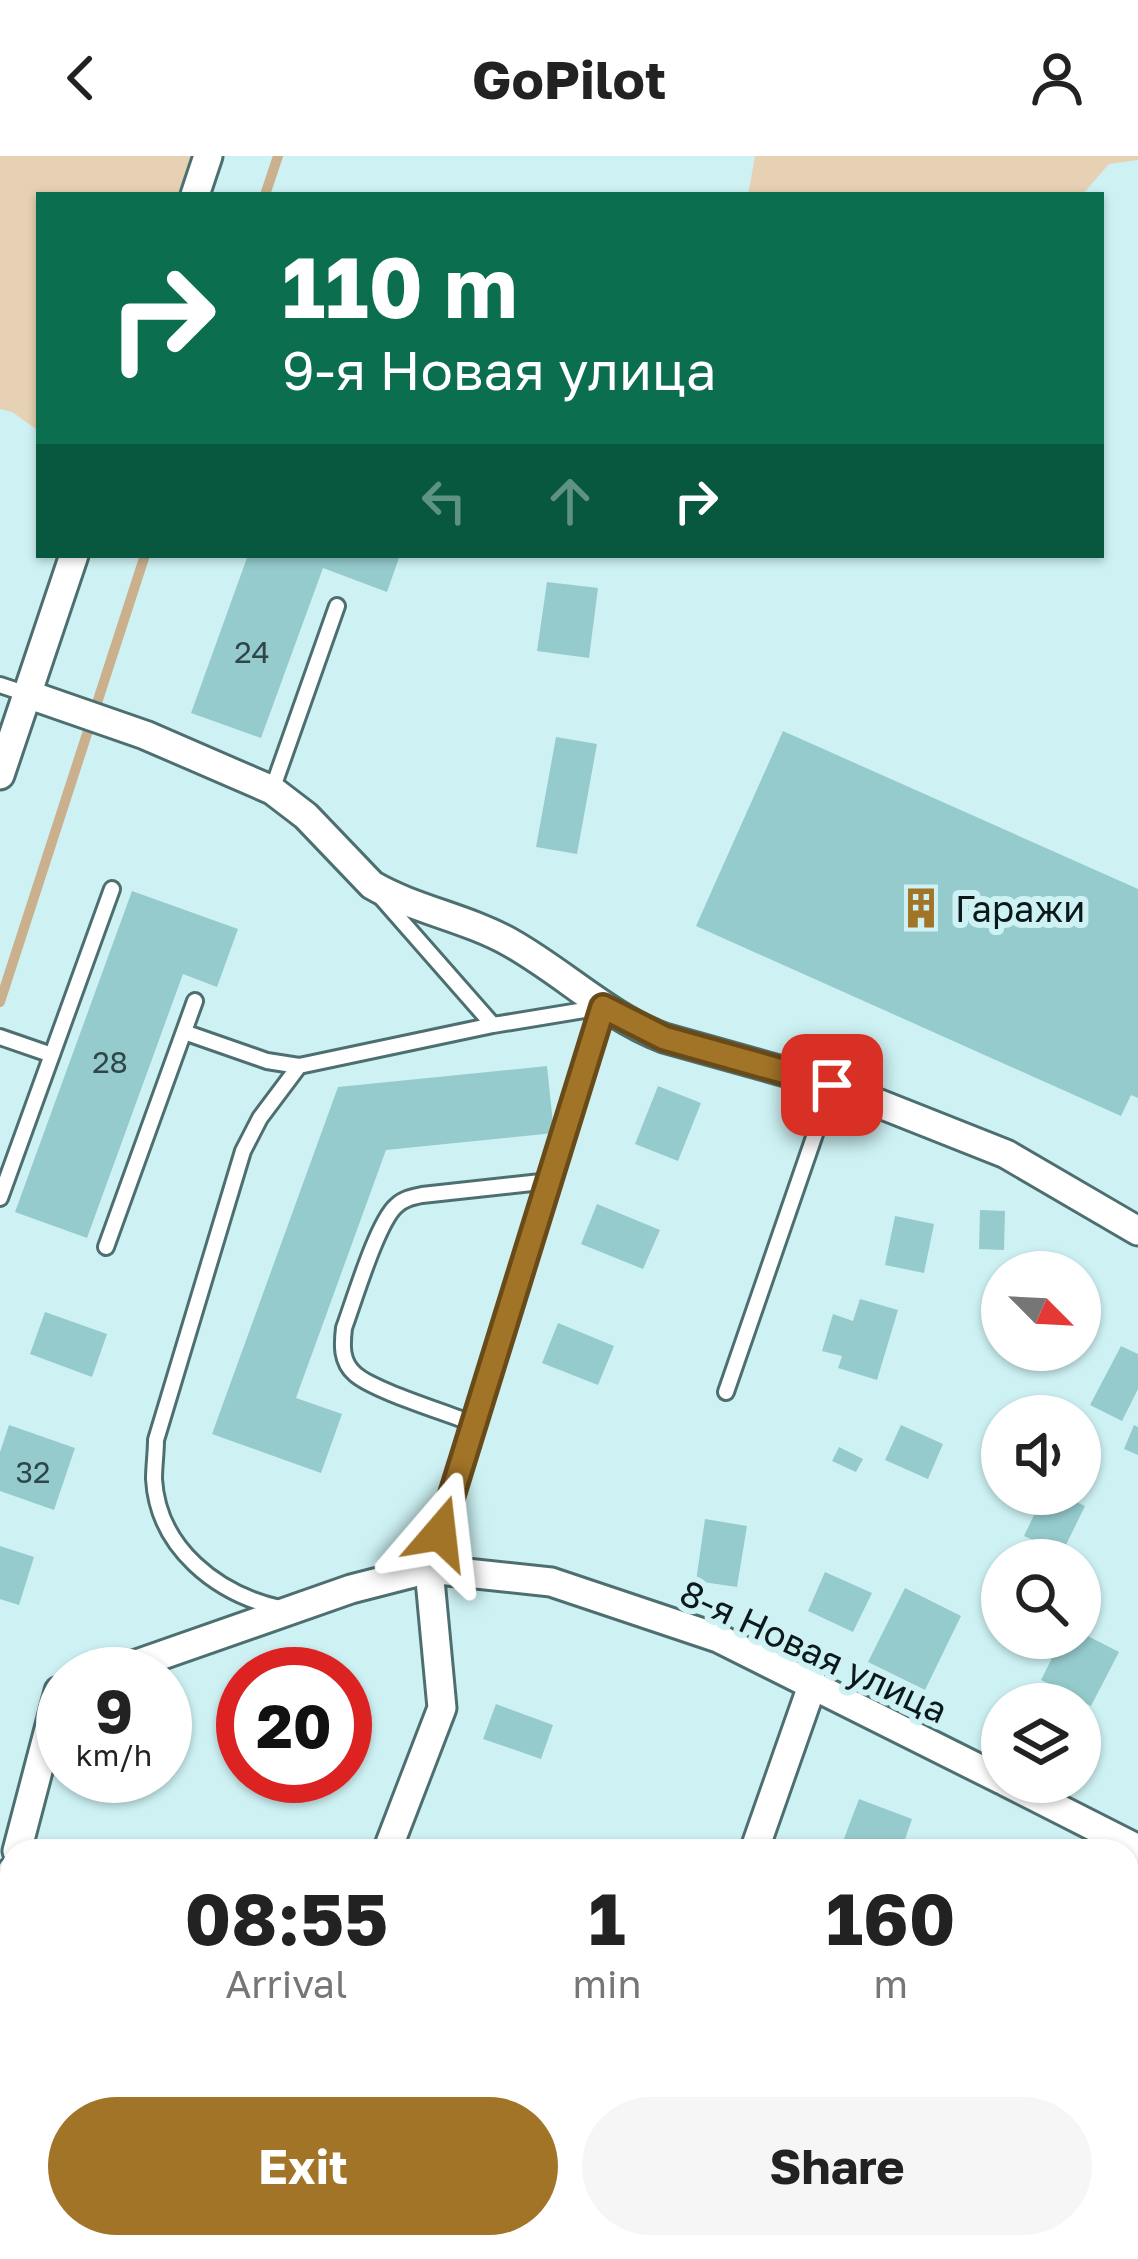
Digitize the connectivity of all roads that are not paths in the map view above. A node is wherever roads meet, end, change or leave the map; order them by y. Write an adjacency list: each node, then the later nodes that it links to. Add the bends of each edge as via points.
1 (208, 156): 2 (street)
2 (196, 192)
3 (73, 558): 5 (street)
4 (338, 606): 7 (lane)
5 (26, 694): 6 (street); 7 (street)
6 (0, 775)
7 (272, 790): 8 (street)
8 (372, 885): 11 (street, via 509,942); 12 (lane)
9 (112, 889): 15 (lane)
10 (195, 1001): 13 (lane)
11 (603, 1007): 12 (lane); 17 (street, via 664,1038); 18 (lane)
12 (493, 1025): 16 (lane)
13 (184, 1031): 16 (lane); 21 (lane)
14 (2, 1038): 15 (lane)
15 (52, 1055): 19 (lane)
16 (299, 1066): 25 (lane, via 260,1118 235,1173 156,1440 154,1480 172,1536 196,1567 226,1590)
17 (832, 1085): 20 (street, via 1006,1154); 22 (lane)
18 (550, 1181): 23 (lane); 23 (lane, via 406,1198 384,1222 344,1328 341,1346 355,1374)
19 (0, 1198)
20 (1138, 1231)
21 (106, 1247)
22 (726, 1392)
23 (474, 1424): 24 (lane)
24 (429, 1570): 25 (street, 8-я Новая улица); 27 (street, 8-я Новая улица, via 551,1582 718,1639); 32 (street, via 442,1708)
25 (292, 1610): 26 (street, 8-я Новая улица)
26 (186, 1647)
27 (813, 1683): 28 (street, 8-я Новая улица); 33 (street)
28 (981, 1769)
29 (36, 1781): 31 (street)
30 (1043, 1803): 34 (street, 8-я Новая улица)
31 (20, 1839)
32 (392, 1839)
33 (758, 1839)
34 (1108, 1839)

